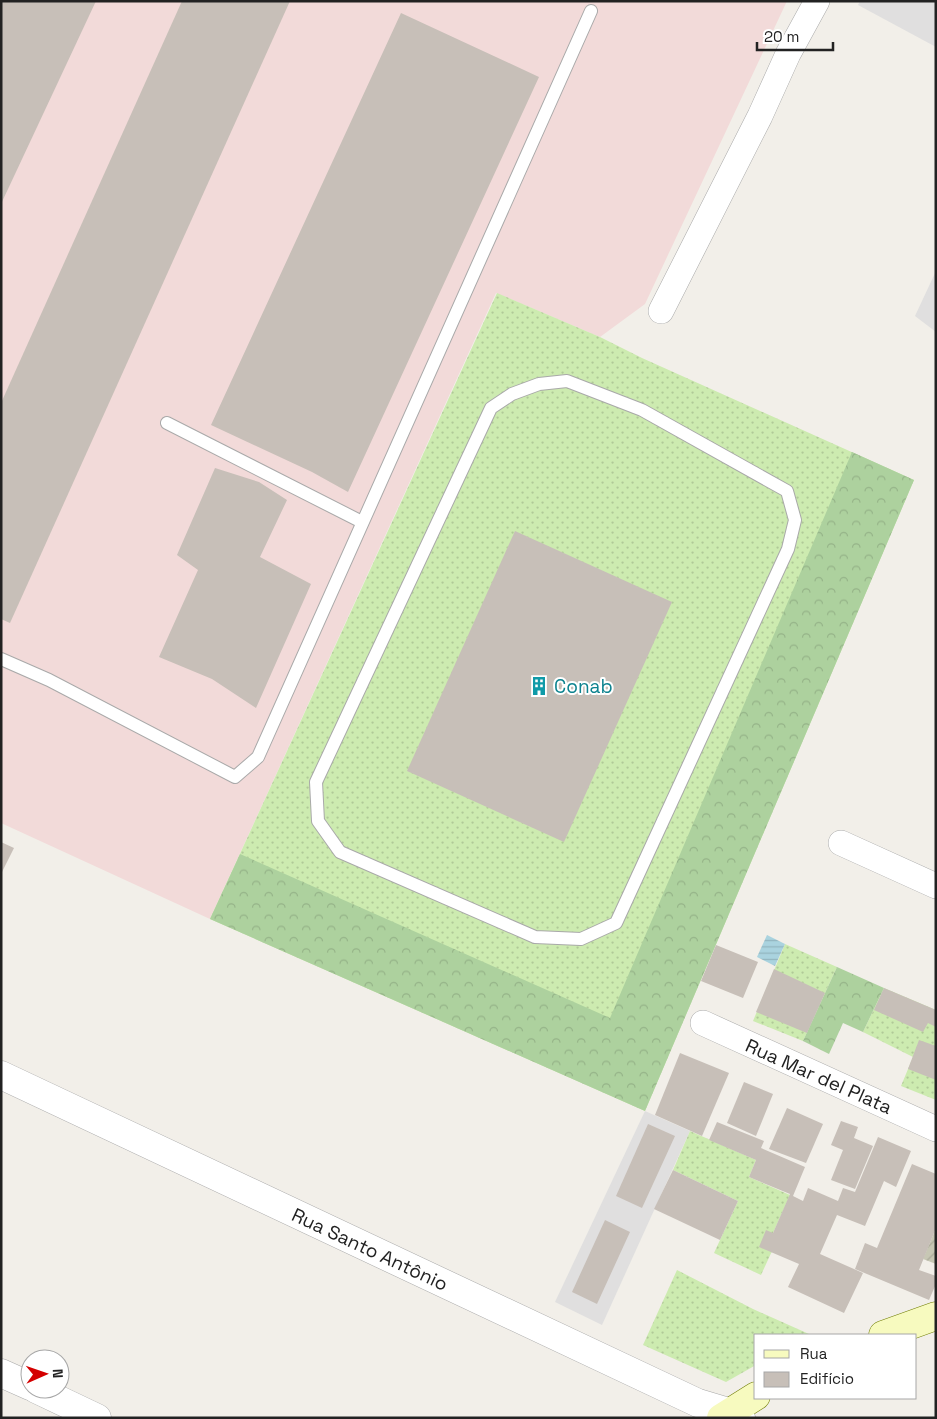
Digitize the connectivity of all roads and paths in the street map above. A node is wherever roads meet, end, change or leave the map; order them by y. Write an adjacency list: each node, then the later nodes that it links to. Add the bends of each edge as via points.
1 (816, 1): 3 (street)
2 (591, 12): 5 (lane)
3 (661, 311)
4 (167, 423): 5 (lane)
5 (362, 522): 6 (lane, via 258,757 235,777 49,680)
6 (1, 659)
7 (841, 844): 8 (street)
8 (936, 886)
9 (536, 937): 9 (lane, via 580,940 616,923 788,549 795,520 787,491 642,410 567,381 539,384 512,394 490,408 316,782 318,821 340,852)
10 (703, 1023): 12 (street, Rua Mar del Plata)
11 (1, 1075): 19 (street, Rua Santo Antônio)
12 (936, 1129)
13 (936, 1316): 14 (main road)
14 (886, 1334)
15 (1, 1373): 16 (street)
16 (20, 1382)
17 (754, 1398): 19 (main road)
18 (57, 1399): 20 (street)
19 (730, 1416)
20 (97, 1418)

